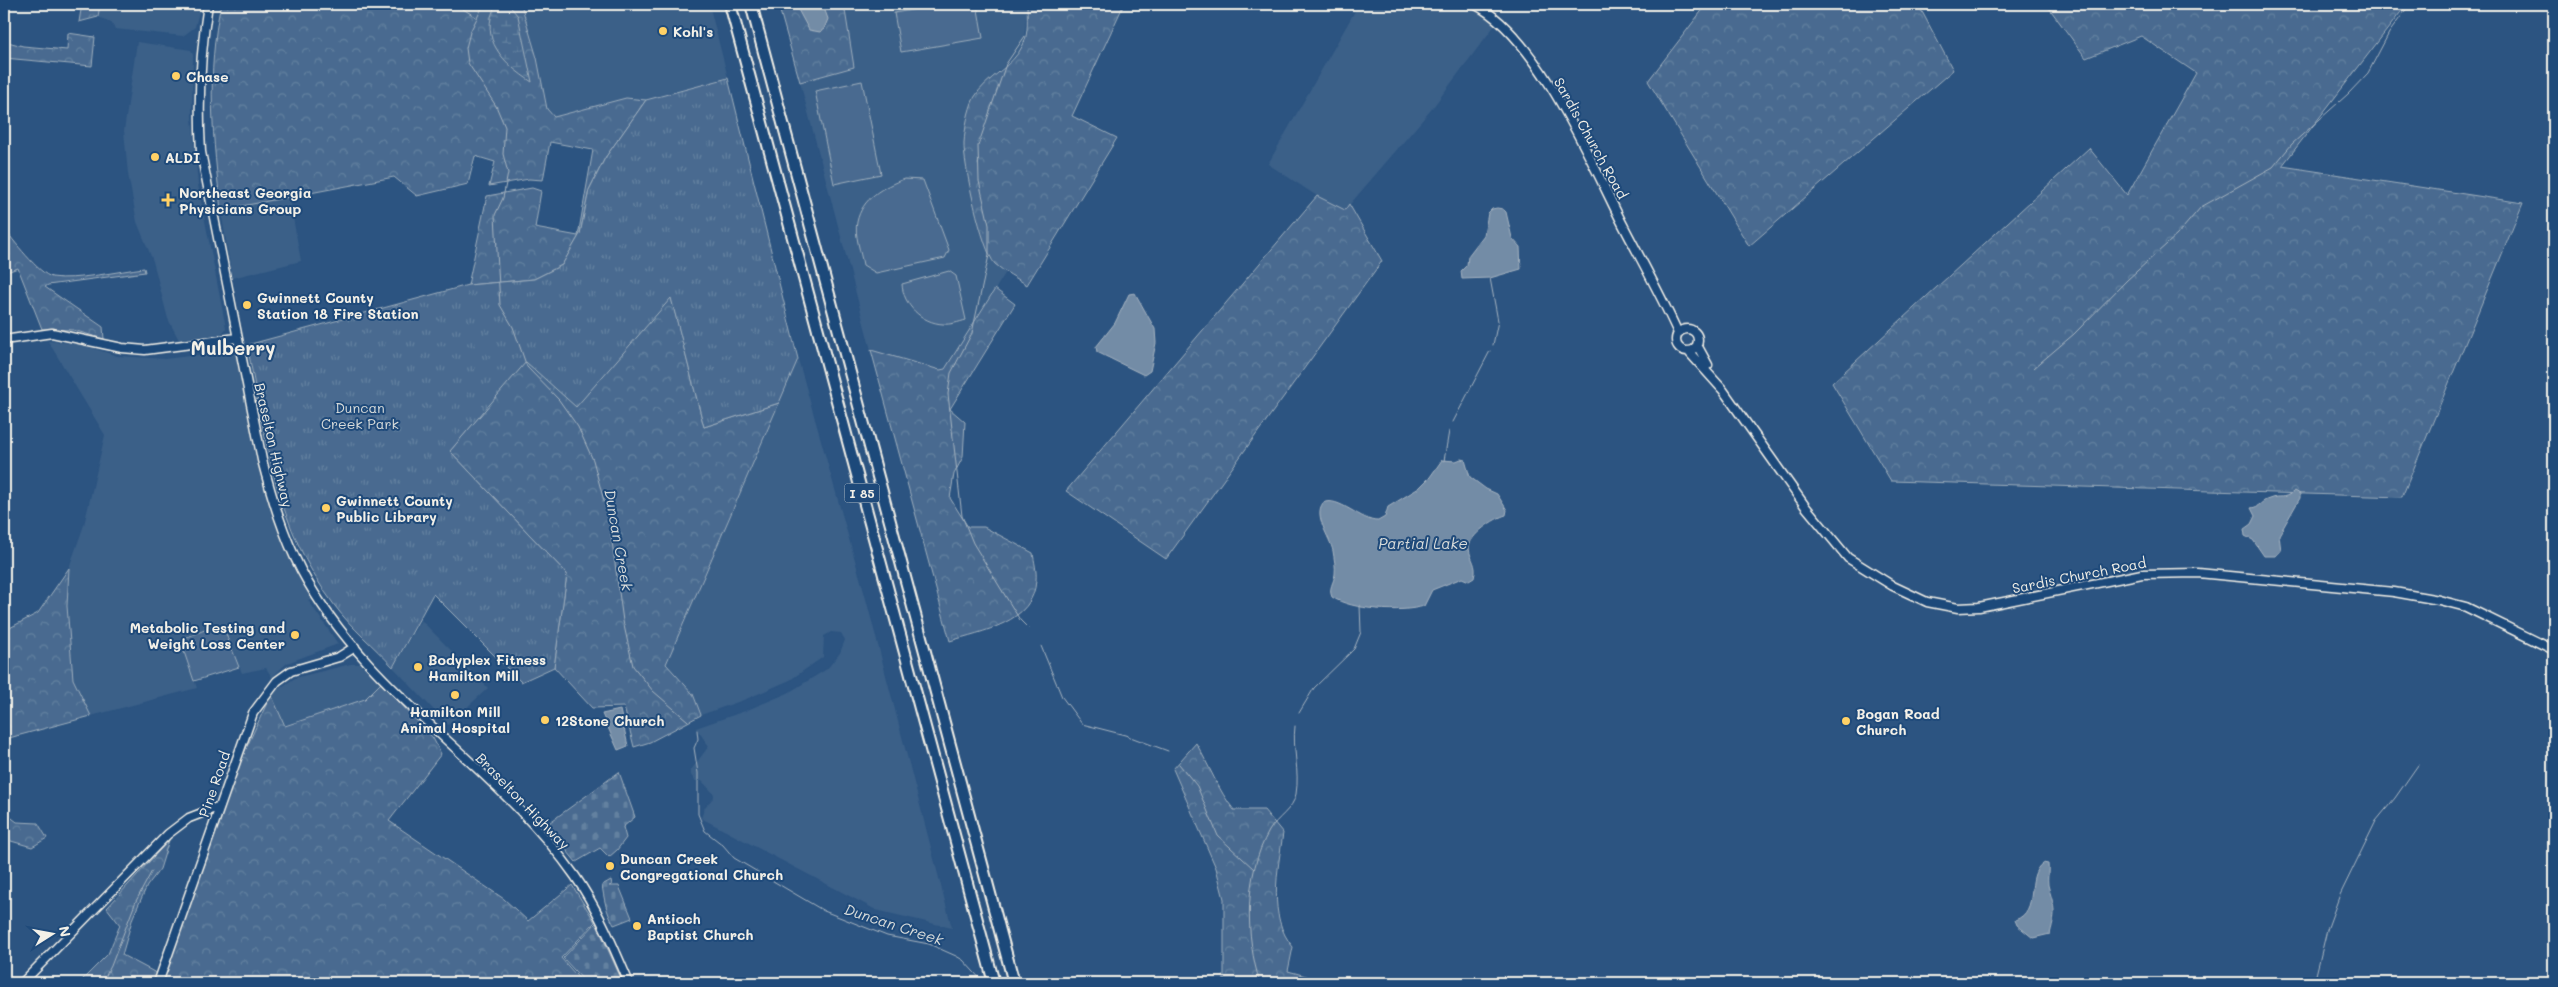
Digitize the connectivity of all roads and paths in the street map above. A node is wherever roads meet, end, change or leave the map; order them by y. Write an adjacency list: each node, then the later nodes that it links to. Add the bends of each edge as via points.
1 (208, 4): 6 (street, Braselton Highway, via 198,110 201,152)
2 (730, 4): 17 (highway, I 85)
3 (751, 4): 18 (highway, I 85)
4 (1474, 4): 5 (street, Sardis Church Road, via 1506,26 1541,73 1590,156)
5 (1682, 331): 8 (street, via 1695,332); 9 (street, via 1676,340 1678,346)
6 (237, 338): 7 (street, via 145,350 52,333); 11 (street, Braselton Highway, via 274,506 287,540 320,600)
7 (4, 340)
8 (1697, 345): 9 (street); 10 (street, Sardis Church Road)
9 (1688, 351): 10 (street, Sardis Church Road)
10 (1723, 390): 12 (street, Sardis Church Road, via 1805,506 1848,558 1893,586 1927,602 1958,608 1979,607 2142,574 2198,573 2394,592 2439,600 2466,607)
11 (355, 647): 13 (street, Pine Road, via 339,657 291,671 277,680 253,713); 16 (street, Braselton Highway, via 553,849 589,897)
12 (2554, 650)
13 (220, 806): 14 (street, via 189,818 168,834); 15 (street, Pine Road)
14 (22, 983)
15 (158, 983)
16 (629, 983)
17 (994, 983)
18 (1014, 983)

